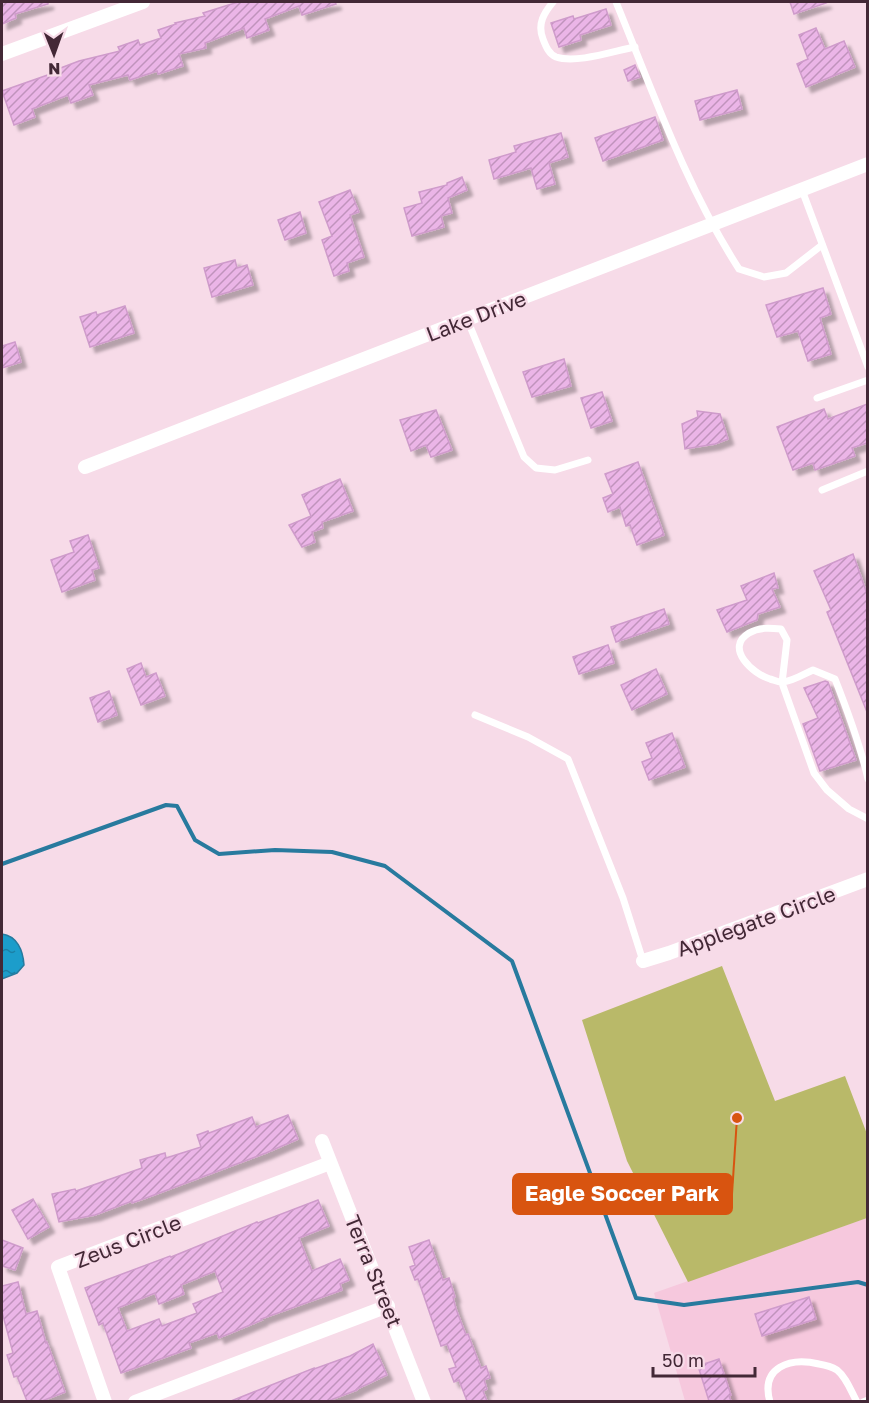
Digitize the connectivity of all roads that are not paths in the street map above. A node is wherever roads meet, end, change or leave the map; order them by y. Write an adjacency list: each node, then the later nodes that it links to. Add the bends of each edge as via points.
1 (143, 2): 5 (street)
2 (553, 2): 4 (lane, via 543,15 540,32 546,49 555,57 571,60)
3 (616, 2): 4 (lane)
4 (635, 47): 8 (lane)
5 (2, 54)
6 (867, 164): 7 (street, Lake Drive)
7 (802, 190): 8 (street, Lake Drive); 9 (lane)
8 (712, 224): 9 (lane, via 739,269 764,277 786,273); 10 (street, Lake Drive)
9 (822, 245): 11 (lane)
10 (467, 319): 14 (lane, via 524,457 536,468 555,470); 15 (street, Lake Drive)
11 (867, 367)
12 (867, 380): 13 (lane)
13 (818, 398)
14 (588, 460)
15 (85, 467)
16 (867, 471): 17 (lane)
17 (822, 490)
18 (782, 683): 18 (lane, via 760,676 743,662 741,642 748,633 764,627 780,628 787,640); 20 (lane, via 813,670 835,679 850,716); 21 (lane, via 814,773 827,790)
19 (475, 715): 23 (lane, via 568,759)
20 (867, 779)
21 (867, 819)
22 (867, 879): 23 (street, Applegate Circle)
23 (643, 960)
24 (322, 1141): 25 (street, Terra Street)
25 (330, 1163): 26 (street, Terra Street); 28 (street, Zeus Circle, via 58,1268)
26 (388, 1306): 29 (street); 30 (street, Terra Street)
27 (867, 1400): 33 (lane)
28 (105, 1401)
29 (135, 1401)
30 (424, 1401)
31 (770, 1401): 32 (lane, via 767,1383 774,1370 800,1361 835,1369)
32 (857, 1401)
33 (863, 1401)

